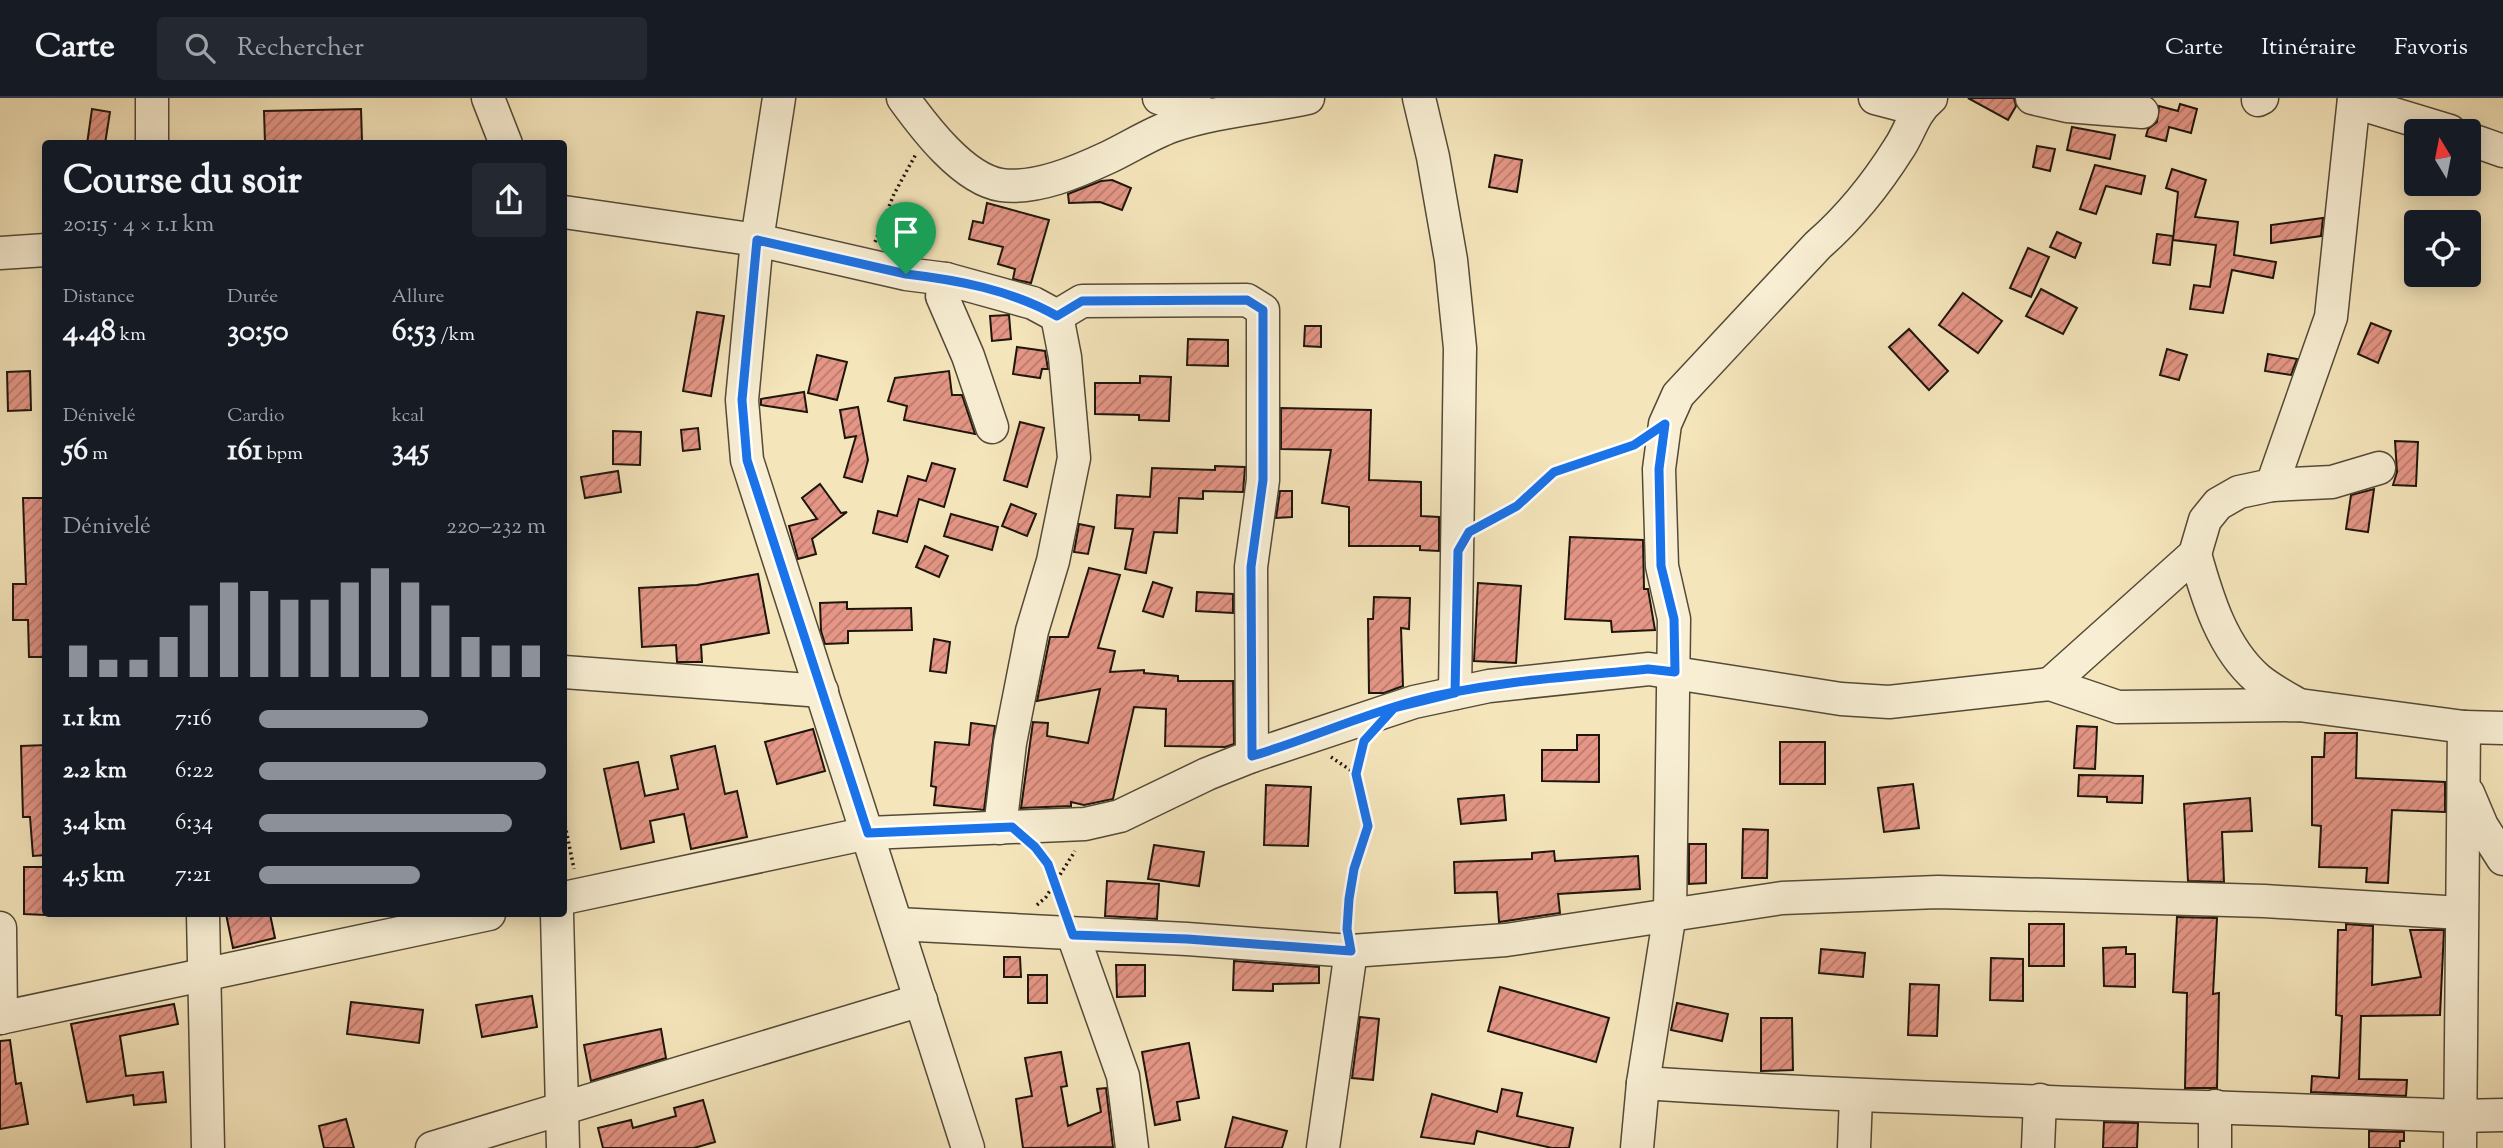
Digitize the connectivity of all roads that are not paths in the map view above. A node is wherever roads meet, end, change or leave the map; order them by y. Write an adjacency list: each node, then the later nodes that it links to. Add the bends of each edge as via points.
1 (152, 98): 15 (street)
2 (488, 98): 16 (street)
3 (779, 98): 20 (street)
4 (903, 98): 13 (street, via 928,133 974,174 1000,185 1027,184 1095,162 1170,127)
5 (1159, 98): 13 (street)
6 (1308, 98): 13 (street)
7 (1419, 98): 33 (street, via 1433,157 1460,348)
8 (1875, 98): 11 (street)
9 (2032, 98): 12 (street, via 2067,106)
10 (2354, 100): 14 (street); 27 (street, via 2331,317)
11 (1924, 104): 30 (street, via 1900,147 1844,223 1686,386 1665,424 1659,469 1661,566 1674,619)
12 (2142, 112)
13 (1210, 115)
14 (2412, 119)
15 (152, 140)
16 (504, 140)
17 (2482, 144): 18 (street)
18 (2503, 151)
19 (567, 212): 20 (street)
20 (757, 240): 23 (street); 32 (street, via 742,400 747,460)
21 (42, 250): 22 (street)
22 (0, 253)
23 (946, 279): 24 (street, via 1033,303); 25 (street, via 942,296)
24 (1057, 316): 37 (street, via 1082,301 1247,300 1263,310 1263,480 1251,567); 39 (street, via 1074,458 1010,743)
25 (992, 426)
26 (2379, 468): 27 (street, via 2332,482)
27 (2272, 485): 28 (street, via 2239,492 2218,504 2205,520)
28 (2195, 554): 31 (street); 34 (street, via 2208,599 2229,643 2257,678)
29 (567, 672): 32 (street)
30 (1675, 672): 31 (street, via 1841,699 1889,702); 33 (street, via 1648,669); 43 (street)
31 (2050, 684): 34 (street, via 2118,707)
32 (822, 691): 40 (street)
33 (1455, 693): 37 (street, via 1414,702)
34 (2299, 705): 35 (street)
35 (2464, 727): 36 (street); 38 (street)
36 (2503, 728)
37 (1252, 756): 39 (street, via 1120,816 1086,824)
38 (2463, 779): 41 (street); 44 (street)
39 (1006, 827): 40 (street)
40 (868, 833): 42 (street); 48 (street)
41 (2503, 859)
42 (567, 902)
43 (1670, 913): 44 (street, via 1782,898 1938,892 2264,901); 51 (street, via 1506,940); 55 (street)
44 (2461, 913): 61 (street)
45 (203, 917): 52 (street)
46 (475, 917): 52 (street)
47 (567, 917): 59 (street)
48 (897, 925): 50 (street); 53 (street)
49 (0, 928): 54 (street)
50 (1073, 935): 51 (street); 66 (street, via 1123,1076)
51 (1351, 951): 67 (street)
52 (204, 975): 54 (street); 62 (street)
53 (922, 1000): 59 (street); 65 (street)
54 (1, 1018)
55 (1643, 1083): 56 (street); 68 (street)
56 (1856, 1097): 57 (street); 69 (street)
57 (2040, 1100): 58 (street); 70 (street)
58 (2215, 1107): 61 (street); 71 (street)
59 (561, 1109): 63 (street); 64 (street)
60 (2503, 1115): 61 (street)
61 (2458, 1116): 72 (street)
62 (208, 1148)
63 (432, 1148)
64 (563, 1148)
65 (968, 1148)
66 (1132, 1148)
67 (1323, 1148)
68 (1637, 1148)
69 (1854, 1148)
70 (2038, 1148)
71 (2215, 1148)
72 (2460, 1148)

